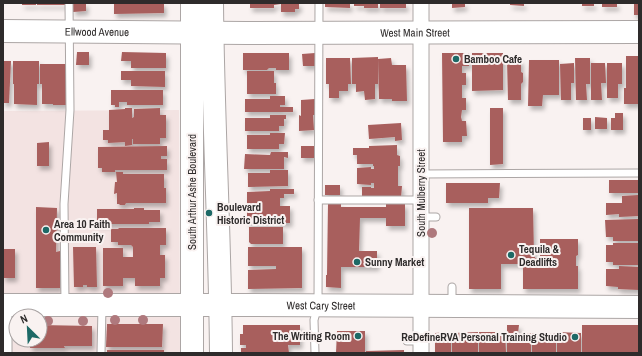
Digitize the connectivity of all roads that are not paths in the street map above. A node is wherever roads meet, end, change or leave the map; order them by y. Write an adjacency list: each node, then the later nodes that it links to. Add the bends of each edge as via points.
1 (69, 3): 7 (lane)
2 (192, 3): 8 (main road)
3 (212, 3): 8 (main road)
4 (319, 3): 10 (lane)
5 (421, 3): 11 (street, South Mulberry Street)
6 (3, 31): 7 (main road, Ellwood Avenue)
7 (69, 31): 8 (main road, Ellwood Avenue); 17 (lane, via 70,110 64,204)
8 (202, 32): 10 (main road, West Main Street); 19 (main road, South Arthur Ashe Boulevard); 20 (main road)
9 (639, 32): 11 (main road, West Main Street)
10 (319, 33): 11 (main road, West Main Street); 14 (lane)
11 (421, 33): 12 (street, South Mulberry Street)
12 (421, 174): 13 (lane); 15 (street, South Mulberry Street)
13 (639, 174)
14 (318, 200): 15 (lane); 21 (lane)
15 (421, 200): 22 (street, South Mulberry Street, via 429,217)
16 (4, 305): 17 (main road, West Cary Street); 25 (street)
17 (65, 305): 18 (main road, West Cary Street)
18 (102, 305): 19 (main road, West Cary Street); 26 (lane)
19 (192, 305): 20 (main road, West Cary Street); 27 (main road, South Arthur Ashe Boulevard)
20 (220, 305): 21 (main road, West Cary Street); 28 (main road)
21 (318, 306): 22 (main road, West Cary Street); 29 (lane, via 314,320)
22 (421, 306): 23 (main road, West Cary Street, via 452,297); 24 (street, South Mulberry Street)
23 (639, 307)
24 (416, 345)
25 (4, 353)
26 (101, 353)
27 (192, 353)
28 (221, 353)
29 (315, 353)

